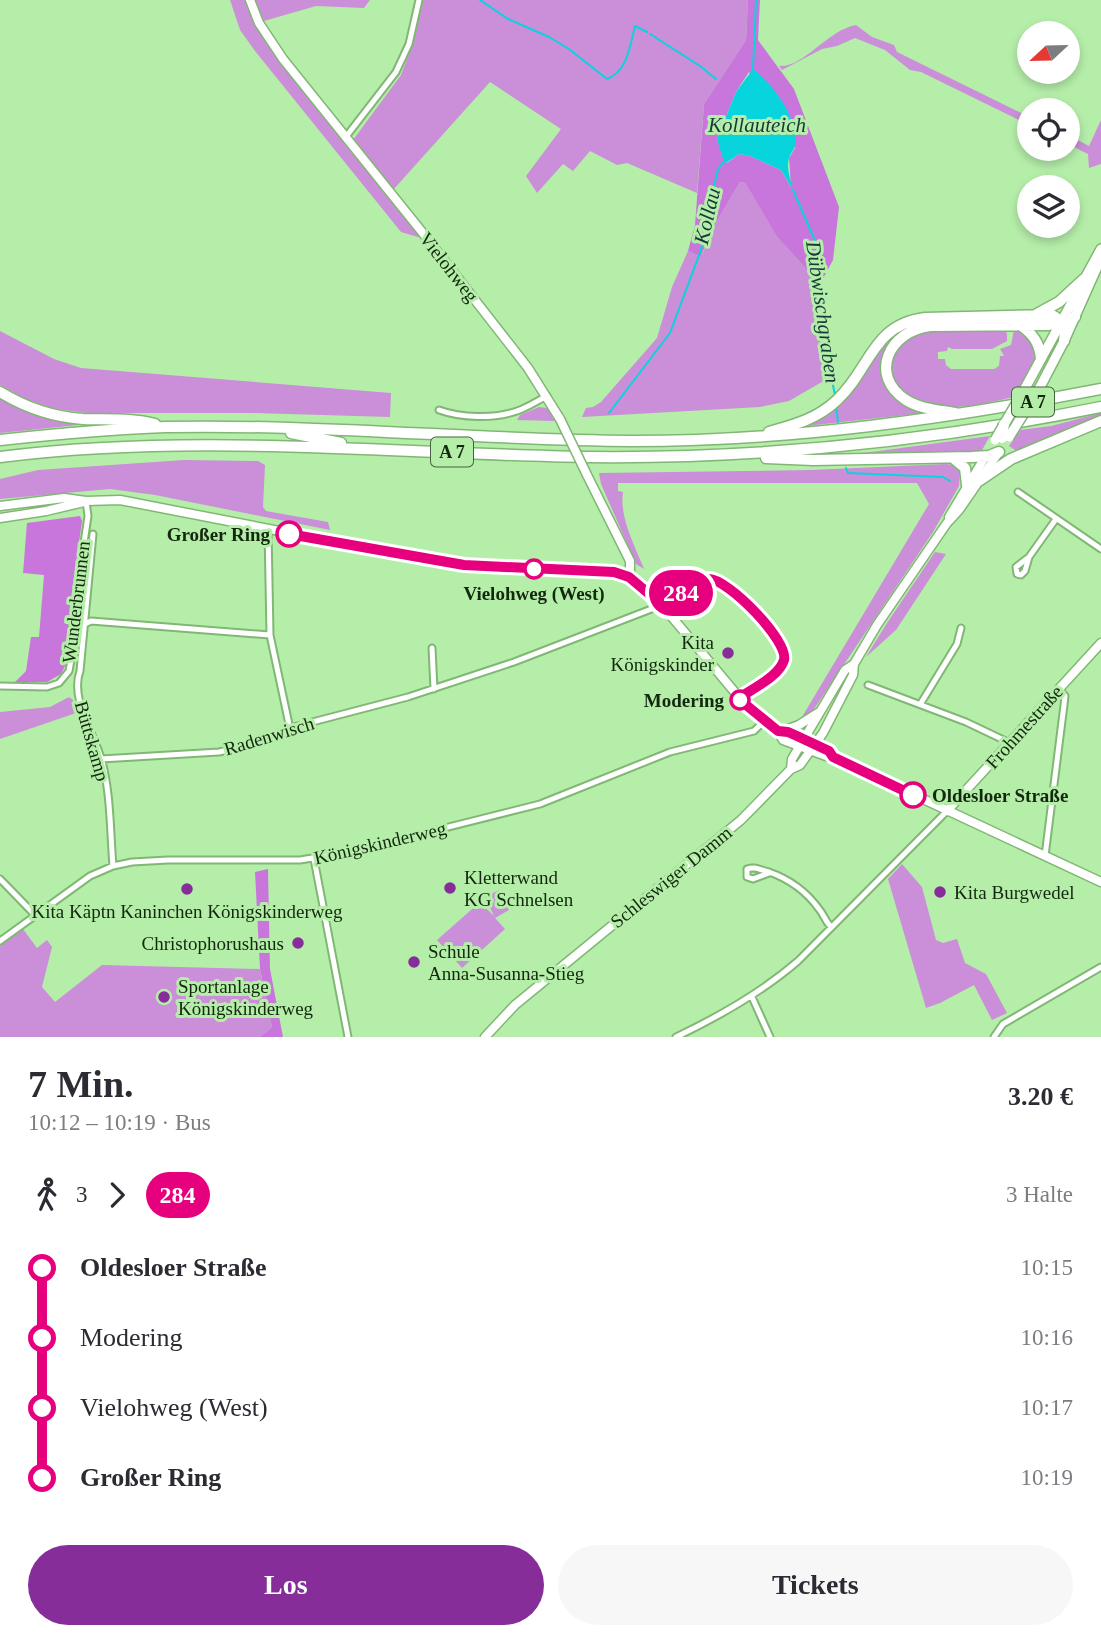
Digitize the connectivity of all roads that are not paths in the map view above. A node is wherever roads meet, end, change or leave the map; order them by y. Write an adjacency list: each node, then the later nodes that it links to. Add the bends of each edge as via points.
1 (250, 0): 3 (main road, Vielohweg, via 269,40)
2 (419, 0): 3 (street, via 409,44 396,72)
3 (345, 138): 15 (main road, Vielohweg)
4 (1101, 249): 6 (main road)
5 (1101, 258): 8 (main road, Schleswiger Damm)
6 (1084, 279): 7 (highway, via 1059,302); 9 (main road)
7 (1035, 315): 9 (highway, via 1052,315); 25 (highway, via 907,322 878,342 849,388 829,408 802,422)
8 (1075, 317): 9 (highway); 11 (main road, Schleswiger Damm)
9 (1061, 323): 10 (highway); 11 (highway); 12 (main road)
10 (1020, 324): 12 (highway, via 1034,336); 18 (highway, via 923,327 904,334 893,345 888,374 899,395 918,405)
11 (1064, 341): 27 (main road, Schleswiger Damm, bridge)
12 (1041, 358): 20 (main road, bridge)
13 (1101, 389): 18 (highway, A 7)
14 (0, 392): 21 (highway, via 53,415)
15 (547, 396): 17 (street, via 516,412 495,415 454,415); 47 (main road, Vielohweg, bridge, via 631,566)
16 (1101, 407): 30 (highway, A 7, via 913,438)
17 (439, 410)
18 (965, 415): 25 (highway, A 7)
19 (1101, 421): 31 (highway, A 7)
20 (1004, 424): 27 (highway, bridge)
21 (167, 427): 22 (highway, A 7); 26 (highway, A 7)
22 (258, 428): 23 (highway, A 7); 24 (highway, A 7)
23 (375, 431): 24 (highway, A 7); 25 (highway, A 7, via 563,440)
24 (317, 438): 28 (highway, A 7); 29 (highway, A 7)
25 (748, 438)
26 (0, 440)
27 (1002, 443): 31 (highway, via 1012,454); 34 (highway); 35 (main road, Schleswiger Damm)
28 (258, 444): 29 (highway, A 7); 32 (highway, A 7, via 117,446)
29 (376, 449): 30 (highway, A 7, via 587,457)
30 (743, 454): 33 (highway, via 813,460)
31 (1020, 454): 35 (highway, A 7)
32 (0, 457)
33 (952, 457): 34 (highway); 36 (highway, via 965,468)
34 (985, 457): 36 (main road, Schleswiger Damm)
35 (980, 480): 42 (main road, Schleswiger Damm)
36 (967, 485): 42 (main road, Schleswiger Damm)
37 (1018, 492): 41 (street)
38 (86, 501): 39 (main road, via 64,498); 40 (main road); 43 (main road, via 120,500); 55 (street, Wunderbrunnen, via 69,671 47,687)
39 (0, 506)
40 (0, 518)
41 (1056, 519): 45 (street); 46 (street)
42 (947, 523): 54 (main road, Schleswiger Damm)
43 (268, 529): 47 (main road, via 464,565); 51 (street)
44 (93, 534): 49 (street, Büttskamp)
45 (1101, 550)
46 (1029, 557)
47 (625, 575): 48 (main road)
48 (661, 604): 57 (street, Radenwisch); 59 (main road); 59 (street, via 702,580 713,579 767,626 782,648 783,661 776,672)
49 (85, 624): 51 (street); 68 (street, Büttskamp, via 76,684)
50 (961, 628): 60 (street, via 957,644)
51 (270, 635): 63 (street)
52 (1101, 643): 58 (main road, Frohmestraße)
53 (432, 648): 57 (street)
54 (854, 664): 61 (main road, Schleswiger Damm, via 845,670); 67 (main road, Schleswiger Damm, via 853,675)
55 (0, 685)
56 (868, 685): 60 (street)
57 (434, 689): 63 (street, Radenwisch)
58 (1059, 689): 66 (main road, Frohmestraße); 71 (street, via 1065,705)
59 (738, 699): 62 (main road)
60 (921, 703): 66 (street)
61 (821, 711): 64 (main road); 65 (main road, Schleswiger Damm)
62 (764, 722): 64 (main road); 72 (street, Königskinderweg, via 754,731 662,754 540,804)
63 (290, 729): 68 (street, Radenwisch, via 219,752)
64 (780, 731): 65 (main road, via 783,740)
65 (802, 743): 67 (main road); 69 (main road, Schleswiger Damm)
66 (1010, 743): 70 (main road, Frohmestraße)
67 (814, 748): 69 (main road, Schleswiger Damm); 70 (main road, via 829,751 833,757)
68 (101, 759): 73 (street, Büttskamp)
69 (791, 769): 83 (main road, Schleswiger Damm, via 741,820 515,1005)
70 (947, 811): 71 (main road); 78 (street)
71 (1045, 856): 76 (main road)
72 (314, 859): 73 (street, Königskinderweg, via 157,860); 82 (street)
73 (113, 866): 77 (street, Königskinderweg, via 90,876)
74 (769, 873): 78 (street, via 791,881)
75 (0, 879): 77 (street)
76 (1101, 882)
77 (35, 915): 79 (street, Königskinderweg)
78 (831, 927): 81 (street, via 798,961)
79 (0, 941)
80 (1101, 967): 86 (street, via 1003,1024)
81 (752, 997): 84 (street); 85 (street)
82 (348, 1037)
83 (485, 1037)
84 (676, 1037)
85 (770, 1037)
86 (994, 1037)

